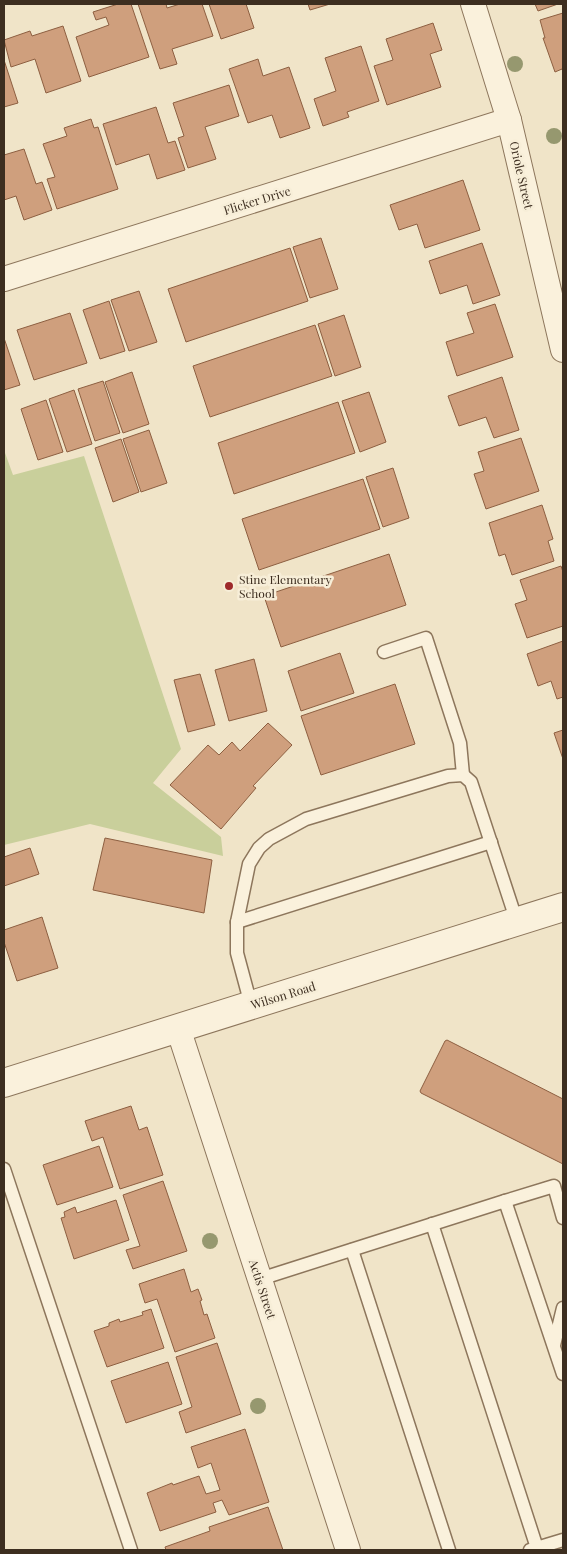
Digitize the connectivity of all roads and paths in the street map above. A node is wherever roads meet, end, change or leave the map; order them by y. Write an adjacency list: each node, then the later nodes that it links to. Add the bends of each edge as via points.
1 (472, 4): 2 (street, Oriole Street)
2 (509, 120): 3 (street, Flicker Drive); 4 (street, Oriole Street)
3 (4, 279)
4 (563, 350)
5 (384, 652): 6 (lane, via 426,638 460,743)
6 (463, 775): 7 (lane, via 471,782); 9 (lane, via 448,776 306,819 269,839 249,864)
7 (491, 842): 9 (lane); 10 (lane)
8 (563, 907): 10 (street, Wilson Road)
9 (237, 922): 11 (lane, via 237,953)
10 (517, 922): 11 (street, Wilson Road)
11 (251, 1005): 12 (street, Wilson Road)
12 (178, 1028): 13 (street, Wilson Road); 19 (street, Actis Street)
13 (4, 1083)
14 (4, 1169): 25 (lane)
15 (505, 1201): 16 (lane, via 554,1186); 17 (lane); 21 (lane)
16 (563, 1218)
17 (432, 1224): 18 (lane); 24 (lane)
18 (352, 1250): 19 (lane); 27 (lane)
19 (260, 1279): 26 (street, Actis Street)
20 (563, 1308): 21 (lane)
21 (554, 1345): 22 (lane)
22 (563, 1374)
23 (563, 1540): 24 (lane)
24 (534, 1549)
25 (131, 1550)
26 (348, 1550)
27 (449, 1550)

